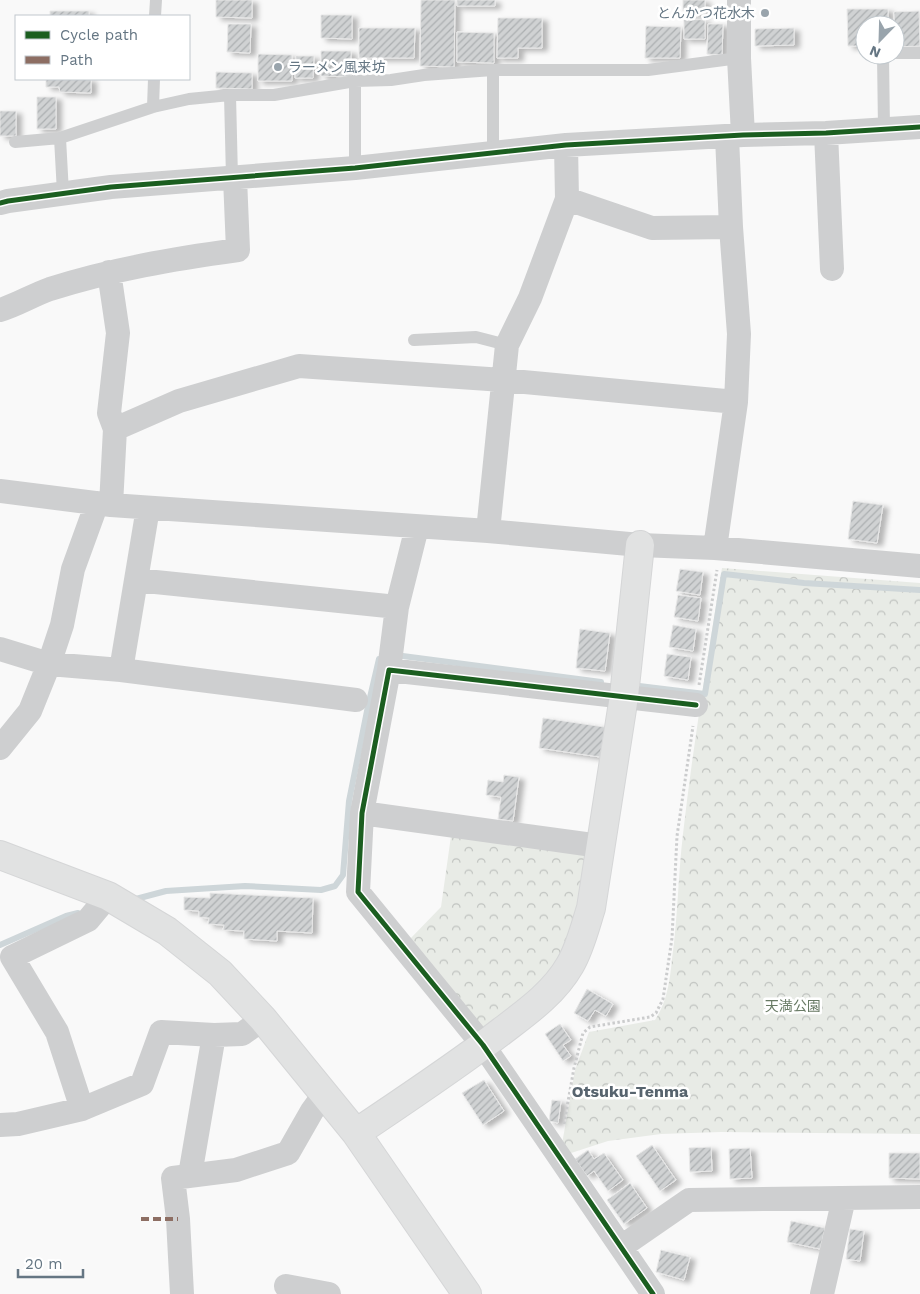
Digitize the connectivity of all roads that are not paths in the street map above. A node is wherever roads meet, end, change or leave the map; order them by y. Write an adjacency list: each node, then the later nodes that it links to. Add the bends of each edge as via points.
1 (156, 0): 3 (lane)
2 (739, 0): 6 (street)
3 (155, 15)
4 (905, 53): 5 (lane)
5 (920, 53)
6 (739, 58): 8 (lane, via 648,70); 16 (street)
7 (883, 65): 14 (lane)
8 (493, 70): 10 (lane); 20 (lane)
9 (154, 80): 12 (lane)
10 (355, 81): 11 (lane, via 274,95); 21 (lane)
11 (230, 95): 12 (lane); 22 (lane)
12 (153, 106): 17 (lane)
13 (920, 127): 14 (street)
14 (884, 129): 15 (street)
15 (826, 133): 16 (street); 27 (street)
16 (735, 136): 19 (street); 26 (street)
17 (60, 138): 18 (lane); 23 (lane)
18 (15, 142)
19 (566, 145): 20 (street); 24 (street)
20 (493, 152): 21 (street)
21 (355, 168): 22 (street)
22 (233, 178): 23 (street); 28 (street, via 238,250)
23 (63, 193): 25 (street)
24 (568, 199): 26 (street, via 652,228); 31 (street, via 530,298)
25 (0, 203)
26 (731, 227): 33 (street, via 739,334)
27 (832, 269)
28 (109, 272): 29 (street, via 48,290); 34 (street, via 118,333 109,413)
29 (0, 310)
30 (414, 340): 31 (lane, via 476,337)
31 (507, 345): 32 (street)
32 (503, 380): 33 (street); 34 (street, via 299,366 179,401); 39 (street)
33 (736, 402): 41 (street)
34 (115, 428): 36 (street)
35 (0, 491): 36 (street)
36 (104, 504): 37 (street); 46 (street, via 73,569 62,625)
37 (148, 508): 38 (street); 43 (street)
38 (417, 526): 39 (street); 44 (street)
39 (488, 531): 40 (street)
40 (640, 545): 41 (street); 50 (street)
41 (715, 548): 42 (street)
42 (920, 566)
43 (136, 580): 44 (street); 47 (street)
44 (397, 606): 48 (street)
45 (0, 649): 46 (street)
46 (49, 664): 47 (street); 52 (street, via 30,711)
47 (121, 670): 51 (street)
48 (389, 670): 50 (street); 53 (street)
49 (698, 694): 50 (street)
50 (624, 696): 54 (street)
51 (356, 700)
52 (0, 748)
53 (362, 813): 54 (street); 59 (street, via 358,892)
54 (600, 846): 59 (street, via 591,908 582,940 570,965 535,1005)
55 (0, 855): 56 (street)
56 (108, 896): 57 (street, via 167,931 212,967); 61 (street, via 88,920 12,957 57,1032)
57 (264, 1019): 58 (street, via 242,1034); 60 (street)
58 (214, 1035): 61 (street, via 161,1032 142,1084); 64 (street)
59 (483, 1045): 63 (street); 67 (street)
60 (325, 1094): 63 (street); 64 (street, via 288,1153 236,1170)
61 (82, 1109): 62 (street)
62 (0, 1125)
63 (356, 1134): 71 (street)
64 (190, 1176): 70 (street, via 173,1178)
65 (920, 1197): 66 (street)
66 (844, 1198): 67 (street, via 690,1200); 73 (street)
67 (620, 1247): 72 (street)
68 (286, 1286): 69 (street)
69 (321, 1293)
70 (182, 1294)
71 (467, 1294)
72 (654, 1294)
73 (822, 1294)

